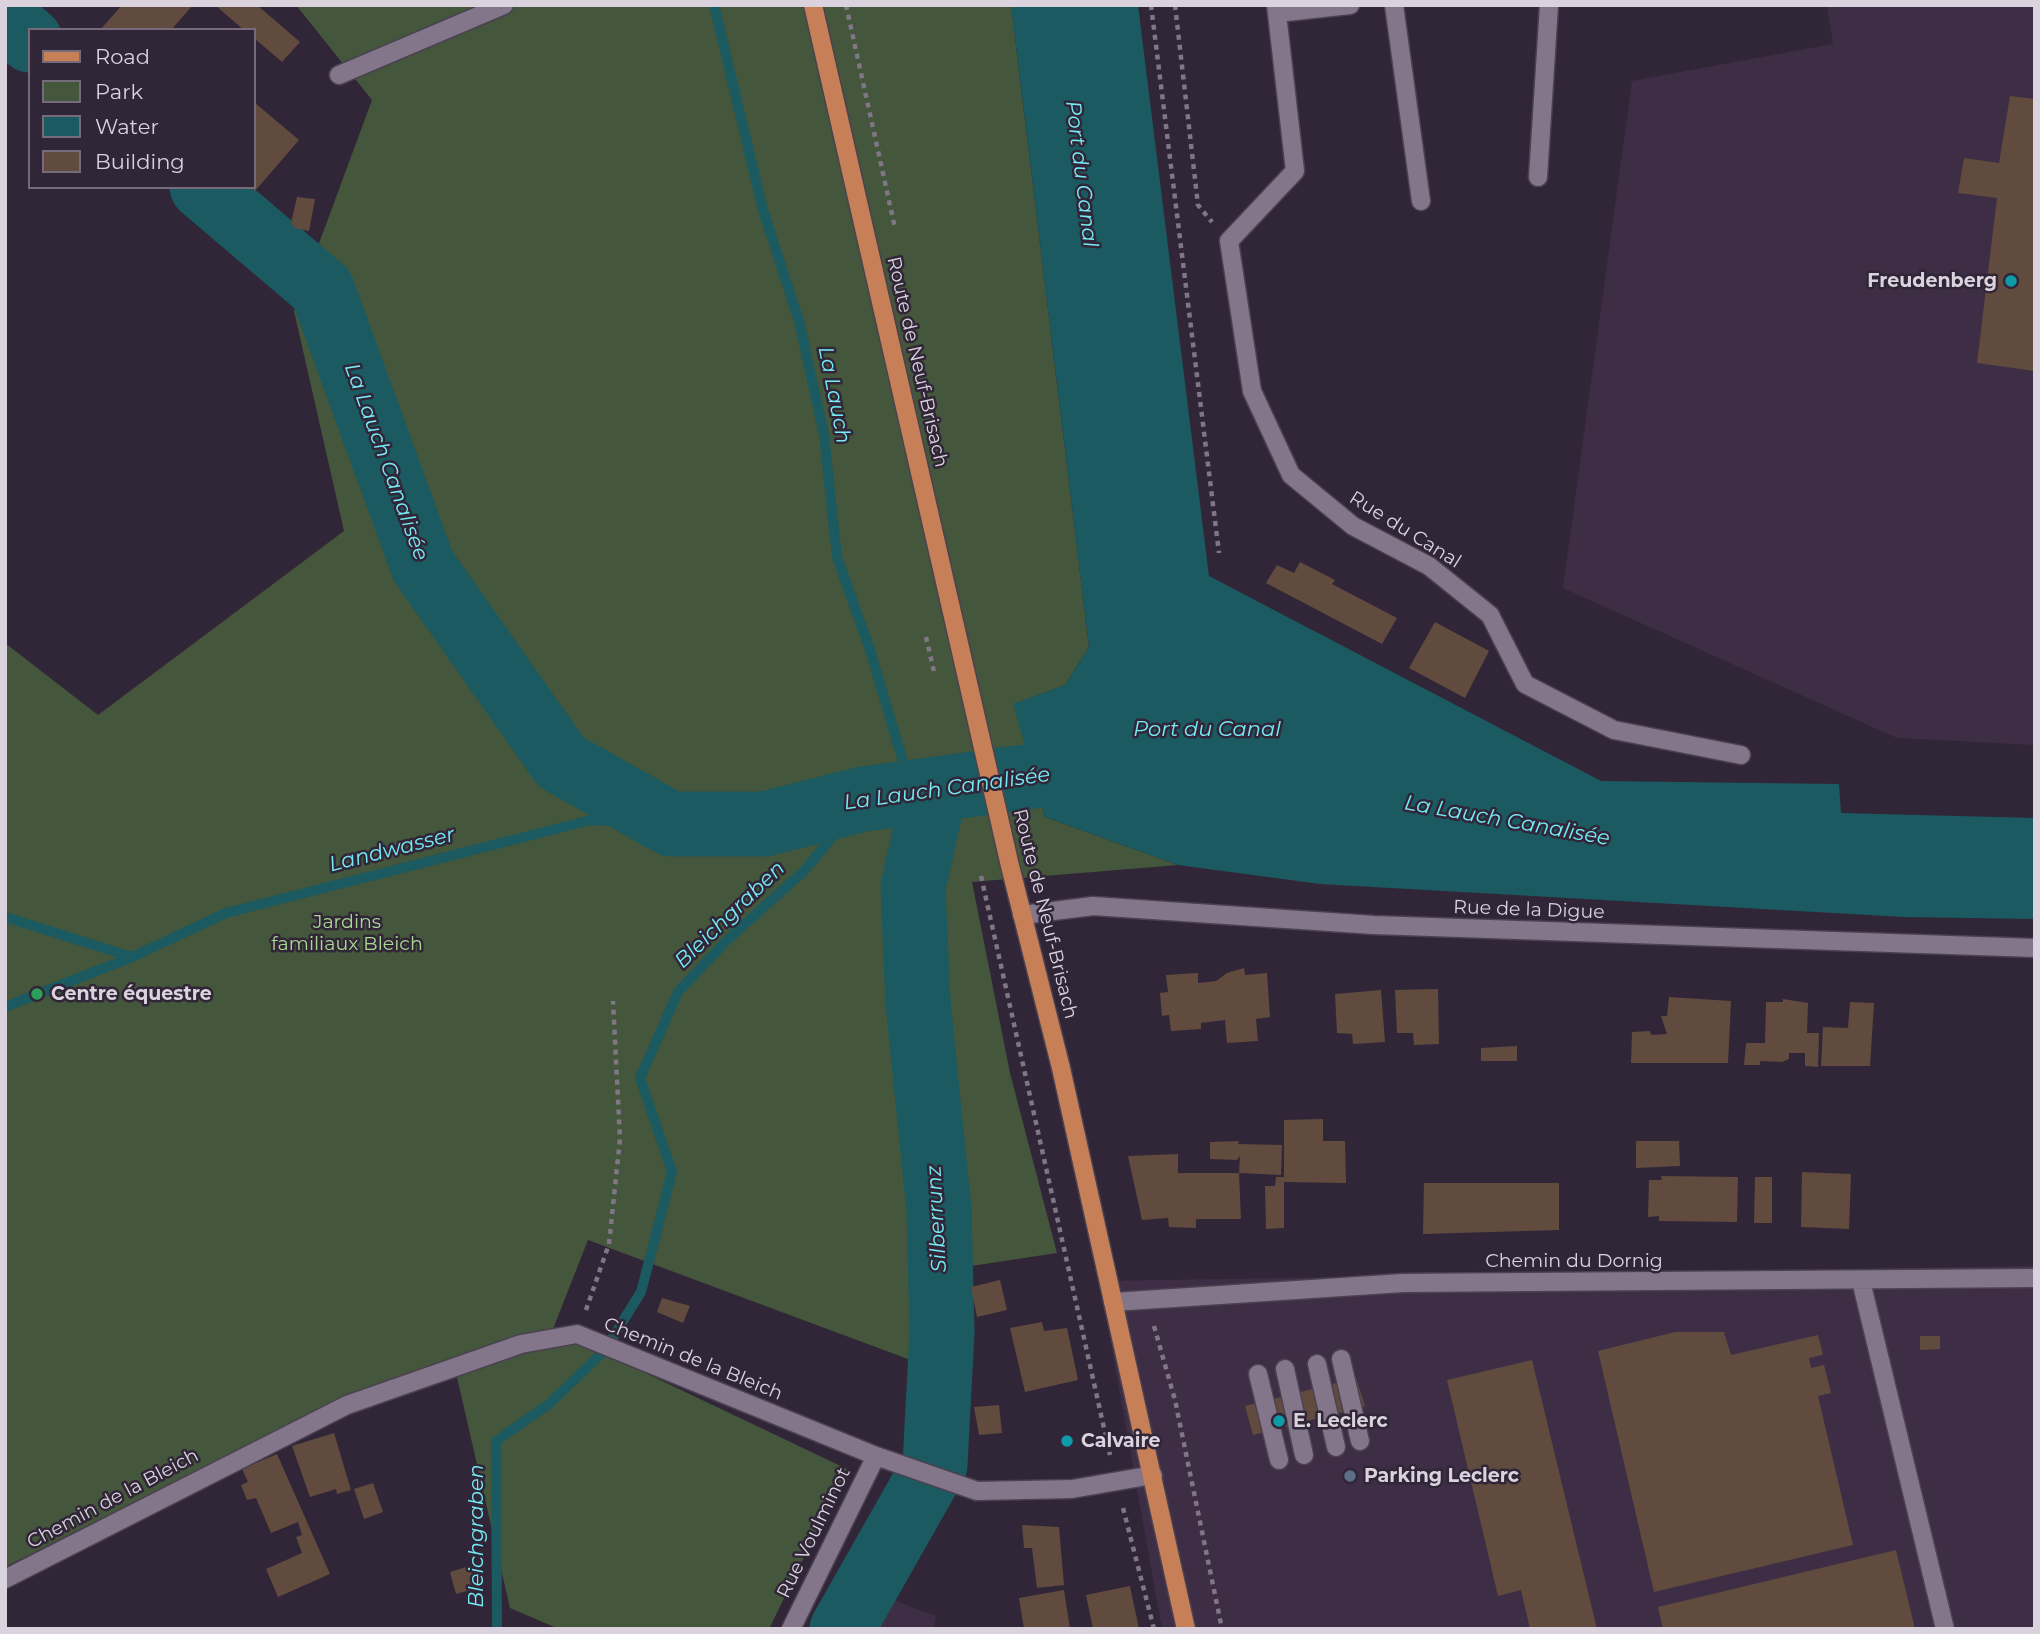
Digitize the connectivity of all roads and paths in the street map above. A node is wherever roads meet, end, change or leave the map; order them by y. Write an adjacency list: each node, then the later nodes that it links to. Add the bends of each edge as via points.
1 (504, 5): 9 (street)
2 (813, 5): 16 (main road, Route de Neuf-Brisach)
3 (1151, 5): 13 (path)
4 (1175, 5): 12 (path, via 1198,205)
5 (1350, 5): 8 (street)
6 (1394, 5): 11 (street)
7 (1549, 5): 10 (street)
8 (1276, 9): 12 (street, via 1295,171)
9 (339, 75)
10 (1538, 177)
11 (1421, 201)
12 (1229, 241): 14 (street, Rue du Canal, via 1252,391 1291,475 1353,526 1429,566 1490,615 1525,684 1614,730)
13 (1219, 553)
14 (1741, 755)
15 (979, 866): 33 (path)
16 (1022, 915): 17 (street, Rue de la Digue, via 1093,906 1374,925); 21 (main road, Route de Neuf-Brisach)
17 (2035, 948)
18 (613, 1002): 22 (path, via 621,1139 609,1244)
19 (2035, 1278): 20 (street, Chemin du Dornig)
20 (1861, 1281): 21 (street, Chemin du Dornig, via 1403,1283); 38 (street)
21 (1113, 1302): 32 (main road, Route de Neuf-Brisach)
22 (577, 1334): 30 (street, Chemin de la Bleich); 34 (street, Chemin de la Bleich, via 521,1344 347,1405)
23 (1341, 1359): 27 (street)
24 (1317, 1364): 28 (street)
25 (1285, 1369): 29 (street)
26 (1258, 1374): 31 (street)
27 (1360, 1441)
28 (1336, 1447)
29 (1304, 1455)
30 (876, 1456): 33 (street, Chemin de la Bleich, via 977,1490 1072,1489); 35 (street, Rue Voulminot)
31 (1279, 1460)
32 (1153, 1475): 33 (street, Chemin de la Bleich); 37 (main road, Route de Neuf-Brisach)
33 (1116, 1482): 36 (path)
34 (5, 1580)
35 (791, 1629)
36 (1154, 1629)
37 (1186, 1629)
38 (1945, 1629)

